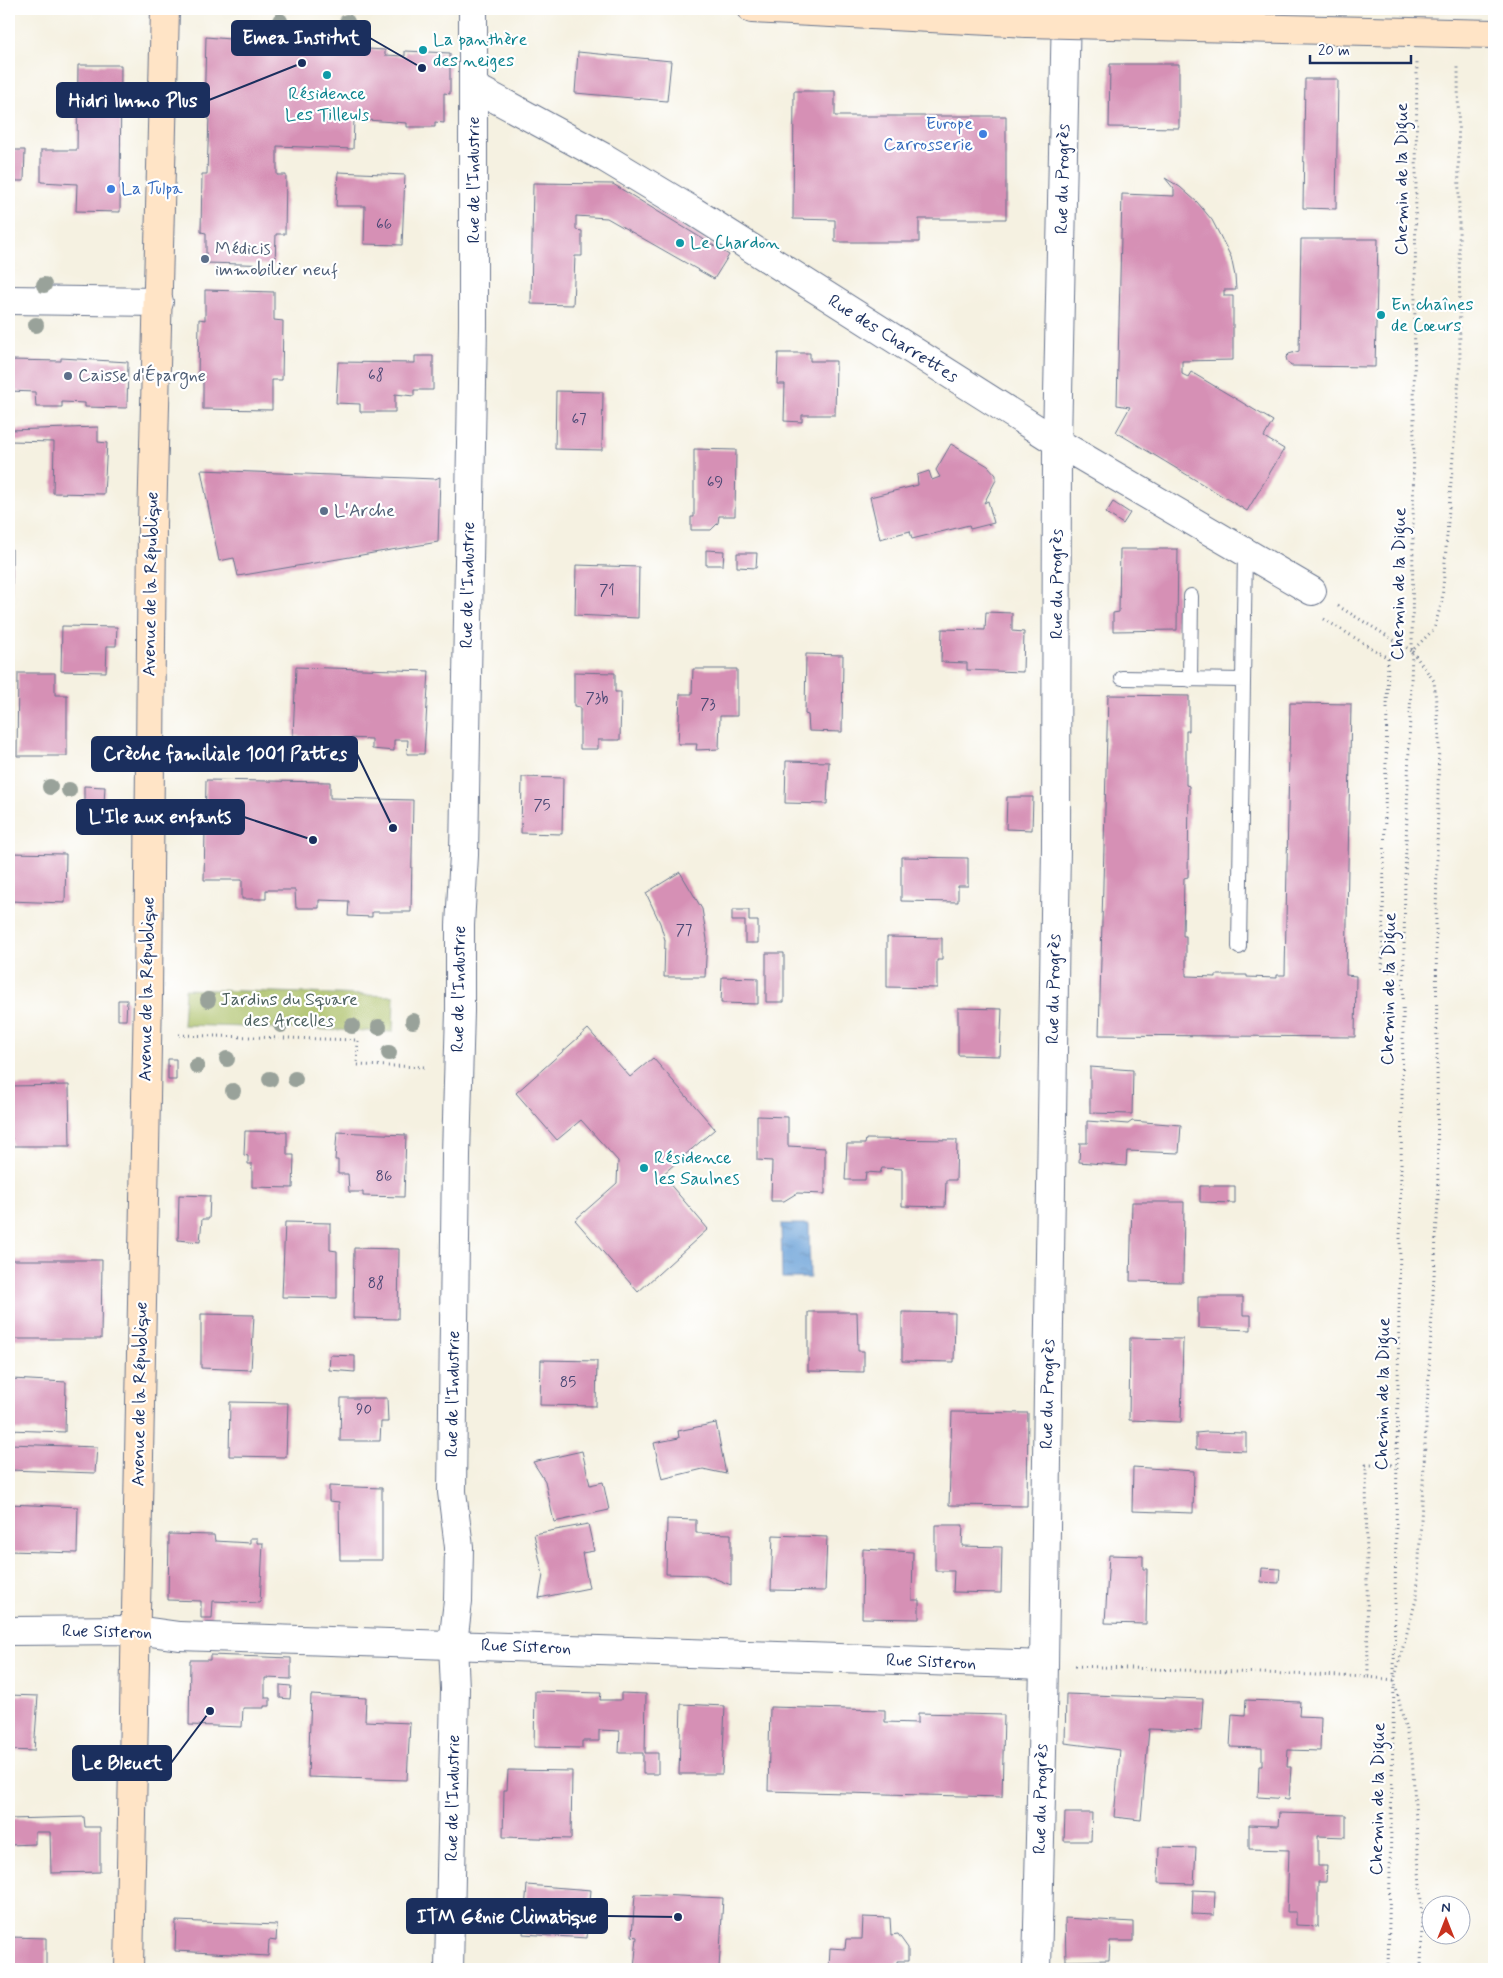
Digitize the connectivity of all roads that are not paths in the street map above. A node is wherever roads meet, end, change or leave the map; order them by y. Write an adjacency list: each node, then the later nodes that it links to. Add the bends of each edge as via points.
1 (165, 9): 8 (street, Avenue de la République)
2 (473, 9): 6 (street, Rue de l'Industrie)
3 (752, 9): 5 (street, bridge, via 1027,23)
4 (1066, 9): 9 (street, Rue du Progrès)
5 (1494, 34)
6 (474, 87): 9 (street, Rue des Charrettes, via 605,158 693,211); 19 (street, Rue de l'Industrie, via 473,334 452,1492 459,1547)
7 (9, 300): 8 (street)
8 (159, 302): 17 (street, Avenue de la République, via 152,524 148,995)
9 (1057, 442): 10 (street, Rue des Charrettes); 20 (street, Rue du Progrès, via 1056,836)
10 (1245, 550): 11 (street, Rue des Charrettes); 15 (lane)
11 (1312, 590)
12 (1191, 596): 14 (lane)
13 (1122, 678): 14 (lane)
14 (1190, 680): 15 (lane)
15 (1243, 680): 16 (lane)
16 (1240, 947)
17 (136, 1630): 18 (street, Rue Sisteron); 19 (street, Rue Sisteron, via 180,1636); 21 (street, Avenue de la République)
18 (9, 1631)
19 (453, 1644): 20 (street, Rue Sisteron); 22 (street, Rue de l'Industrie, via 455,1689)
20 (1044, 1665): 23 (street, Rue du Progrès)
21 (130, 1969)
22 (449, 1969)
23 (1037, 1969)

